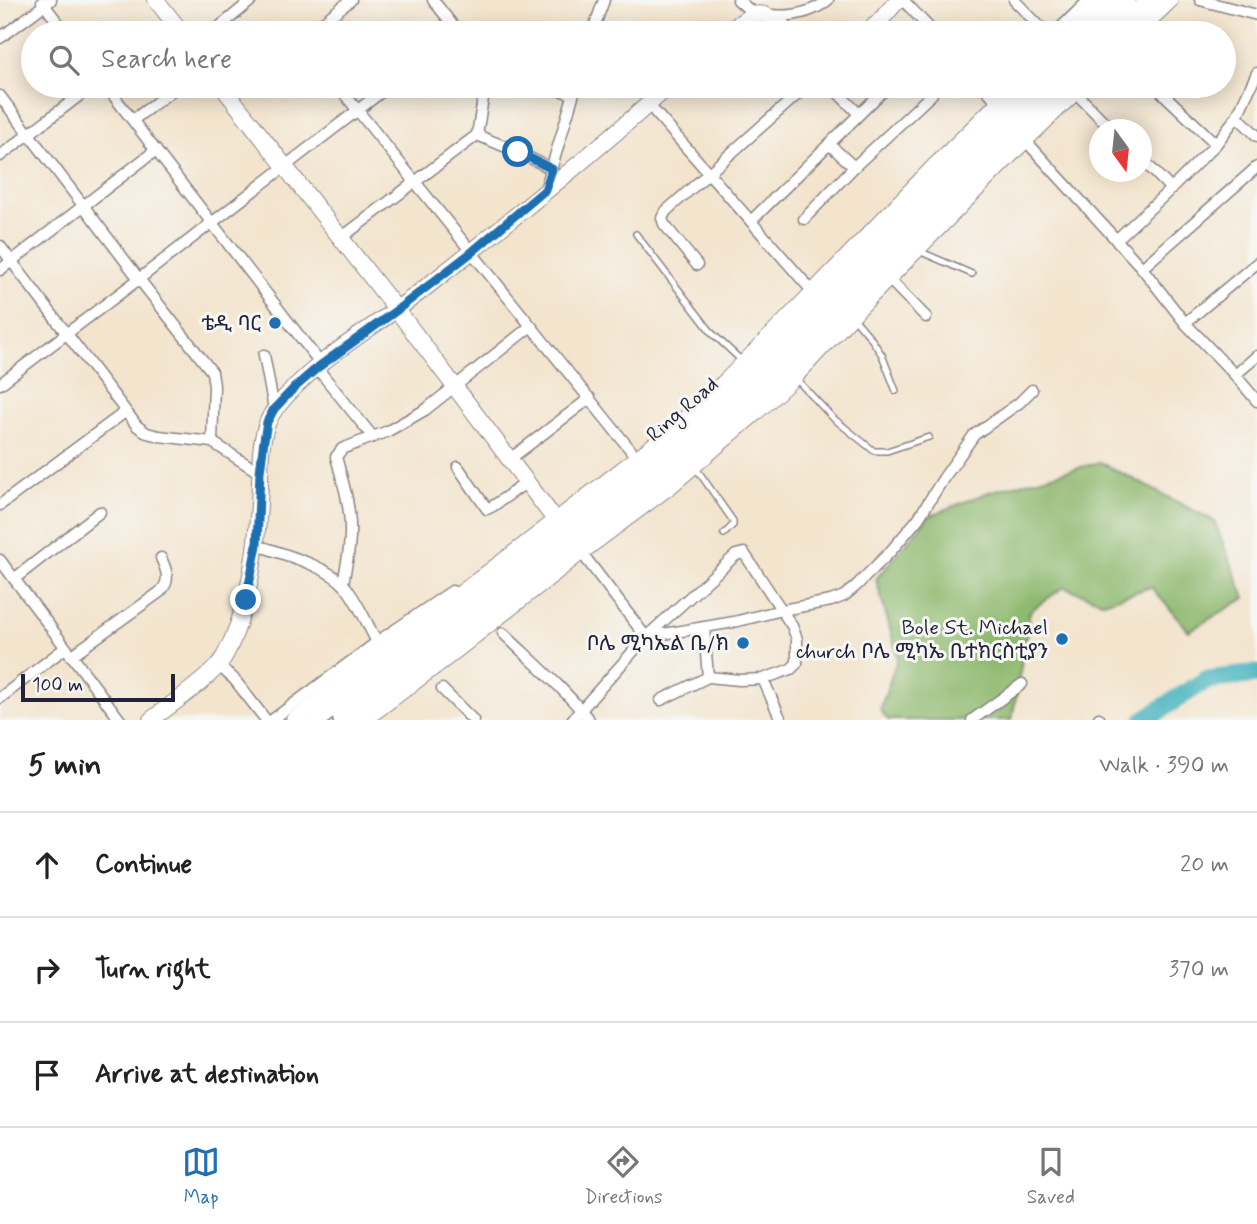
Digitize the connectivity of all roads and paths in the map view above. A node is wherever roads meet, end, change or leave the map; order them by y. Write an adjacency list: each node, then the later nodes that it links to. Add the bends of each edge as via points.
1 (156, 0): 22 (street)
2 (253, 0): 23 (street)
3 (351, 0): 24 (street)
4 (433, 0): 25 (street)
5 (604, 0): 26 (street)
6 (738, 0): 17 (street)
7 (828, 0): 17 (street, via 803,13)
8 (901, 0): 29 (street); 30 (street)
9 (1014, 0): 31 (street)
10 (1089, 0): 32 (street)
11 (1105, 0): 33 (street)
12 (1126, 0): 34 (highway)
13 (1151, 0): 35 (highway)
14 (1170, 0): 36 (street)
15 (1200, 0): 18 (street)
16 (45, 2): 20 (street); 21 (street)
17 (761, 14): 27 (street); 28 (street)
18 (1257, 15)
19 (21, 21): 37 (street)
20 (21, 21)
21 (58, 21)
22 (173, 21)
23 (227, 21)
24 (324, 21)
25 (450, 21)
26 (596, 21)
27 (749, 21)
28 (772, 21)
29 (880, 21)
30 (922, 21)
31 (1034, 21)
32 (1067, 21)
33 (1083, 21)
34 (1105, 21)
35 (1129, 21)
36 (1148, 21)
37 (0, 38)
38 (1257, 73): 63 (street)
39 (0, 96): 66 (street)
40 (76, 98): 66 (street)
41 (116, 98): 65 (street)
42 (162, 98): 65 (street)
43 (232, 98): 74 (street)
44 (348, 98): 61 (street)
45 (373, 98): 61 (street)
46 (483, 98): 67 (street)
47 (573, 98): 77 (street)
48 (655, 98): 60 (street)
49 (794, 98): 79 (street)
50 (843, 98): 62 (street)
51 (876, 98): 62 (street)
52 (928, 98): 75 (street)
53 (999, 98): 59 (street)
54 (1026, 98): 143 (highway, Ring Road, via 713,414 501,579)
55 (1059, 98): 143 (highway, Ring Road, via 1003,142 761,389 662,476 514,589)
56 (1063, 98): 69 (street)
57 (1082, 98): 64 (street)
58 (1168, 98): 71 (street)
59 (996, 100): 101 (street)
60 (648, 104): 79 (street); 82 (street)
61 (357, 110): 74 (street); 80 (street)
62 (859, 114): 70 (street)
63 (1237, 116): 68 (street); 71 (street)
64 (1102, 119)
65 (133, 120): 72 (street)
66 (29, 134): 73 (street); 83 (street)
67 (477, 135): 77 (street); 80 (street)
68 (1257, 136)
69 (1025, 139): 89 (street); 91 (street)
70 (829, 144): 75 (street); 85 (street)
71 (1216, 144): 81 (street)
72 (156, 150): 83 (street); 86 (street)
73 (0, 156)
74 (285, 166): 86 (street); 88 (street)
75 (854, 167): 84 (street)
76 (1257, 167): 96 (street)
77 (552, 169): 82 (street)
78 (1152, 169): 81 (street)
79 (709, 174): 85 (street); 95 (street, via 662,218)
80 (415, 182): 88 (street); 92 (street)
81 (1171, 189): 89 (street)
82 (545, 190): 92 (street)
83 (83, 206): 93 (street); 100 (street)
84 (804, 219)
85 (751, 221): 101 (street)
86 (212, 222): 100 (street); 111 (street)
87 (636, 234): 110 (lane, via 712,333)
88 (341, 238): 102 (street)
89 (1116, 240): 96 (street)
90 (0, 246): 93 (street)
91 (916, 250): 98 (lane); 99 (street)
92 (472, 252): 102 (street); 106 (street)
93 (12, 261): 97 (street); 107 (street)
94 (1257, 263): 105 (street)
95 (697, 265)
96 (1142, 268): 105 (street)
97 (0, 270)
98 (972, 274)
99 (888, 278): 103 (street); 104 (street)
100 (139, 279): 107 (street); 124 (street, via 212,372)
101 (813, 292): 110 (street)
102 (397, 310): 111 (street); 115 (street)
103 (852, 315): 113 (street); 117 (lane, via 882,355)
104 (926, 317)
105 (1185, 323): 112 (street)
106 (531, 326): 115 (street); 118 (street)
107 (67, 333): 114 (street); 121 (street)
108 (264, 355): 120 (street)
109 (1257, 356): 112 (street)
110 (744, 363): 125 (street)
111 (319, 366): 120 (street); 122 (street)
112 (1235, 375): 119 (street)
113 (793, 377): 123 (lane, via 874,451); 127 (street)
114 (0, 384)
115 (454, 386): 122 (street, via 404,424); 126 (street)
116 (1032, 390): 142 (street, via 974,435 918,519 856,586 831,601)
117 (896, 391)
118 (590, 398): 125 (street); 126 (street)
119 (1257, 401)
120 (274, 409): 129 (street, via 267,422)
121 (125, 412): 124 (street, via 148,433); 131 (street)
122 (373, 437): 141 (street, via 342,449 336,457 350,518)
123 (929, 437)
124 (212, 442): 129 (street)
125 (637, 458): 133 (street)
126 (510, 459): 130 (street)
127 (694, 466): 134 (lane, via 733,521); 137 (street)
128 (458, 467): 130 (street, via 486,509)
129 (260, 472): 135 (street)
130 (527, 482): 133 (street)
131 (0, 505)
132 (100, 512): 140 (street)
133 (556, 521): 136 (street)
134 (724, 534)
135 (257, 545): 141 (street, via 323,569); 149 (street, via 246,600 230,648)
136 (517, 551): 147 (street); 161 (street)
137 (581, 552): 146 (street); 164 (street)
138 (161, 558): 148 (street, via 167,571 166,587)
139 (0, 560): 140 (street)
140 (14, 579): 148 (street)
141 (343, 583): 147 (street)
142 (782, 610): 144 (street); 146 (street, via 749,558 740,553); 151 (street, via 797,639 797,663)
143 (471, 614): 162 (highway, Ring Road); 163 (highway, Ring Road)
144 (704, 628): 146 (street); 150 (street)
145 (503, 633): 156 (street)
146 (646, 637): 156 (street)
147 (377, 642): 160 (street)
148 (68, 652): 154 (street); 157 (street)
149 (218, 665): 158 (street); 159 (street)
150 (708, 677): 151 (street); 155 (street)
151 (763, 679): 168 (street)
152 (1022, 684): 169 (street)
153 (442, 689): 165 (street)
154 (0, 698)
155 (662, 700)
156 (581, 710): 166 (street); 167 (street)
157 (120, 720)
158 (151, 720)
159 (266, 720)
160 (272, 720)
161 (294, 720)
162 (315, 720)
163 (343, 720)
164 (363, 720)
165 (473, 720)
166 (572, 720)
167 (589, 720)
168 (781, 720)
169 (972, 720)

